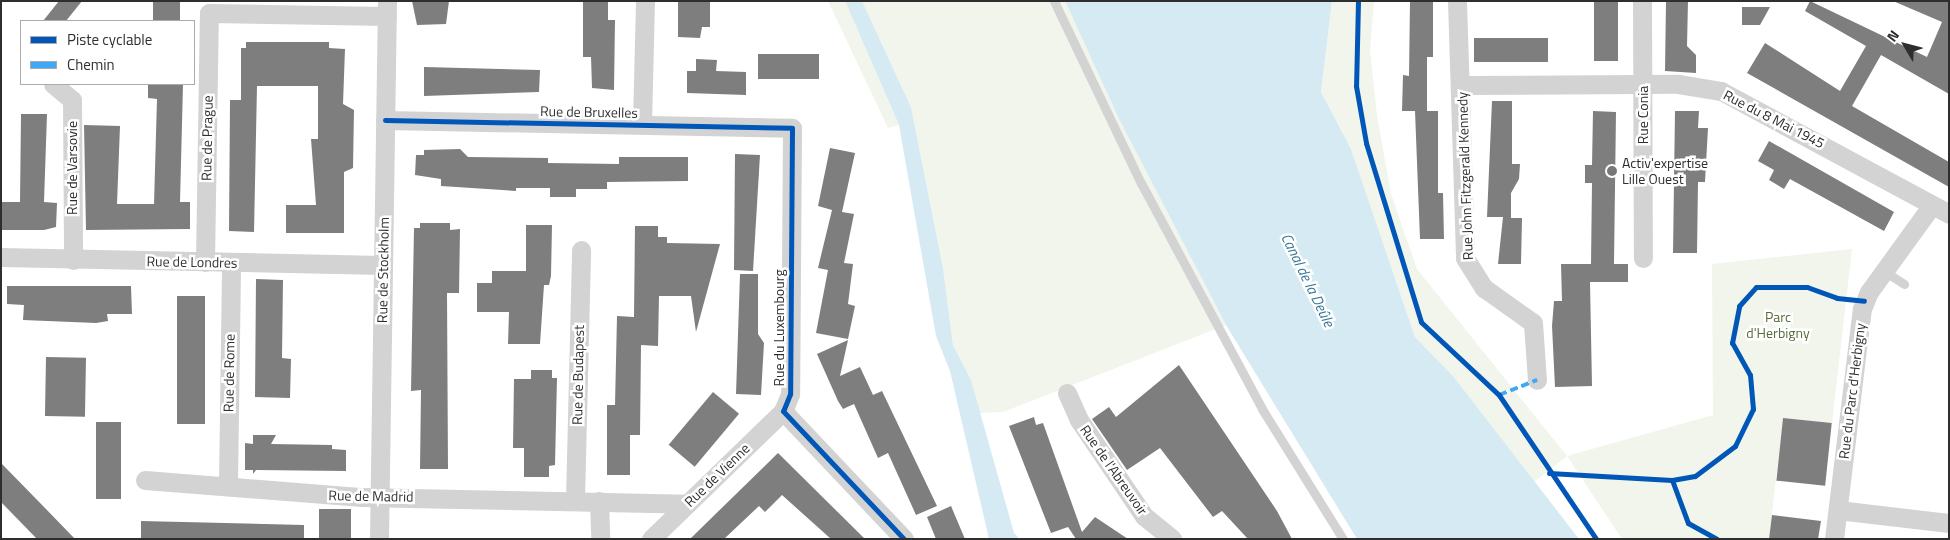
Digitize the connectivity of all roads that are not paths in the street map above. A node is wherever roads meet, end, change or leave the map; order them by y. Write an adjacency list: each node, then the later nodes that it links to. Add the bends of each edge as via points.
1 (645, 1): 10 (street)
2 (1054, 1): 39 (lane, via 1141,183 1254,393)
3 (1457, 1): 8 (street, Rue John Fitzgerald Kennedy, via 1457,69)
4 (1642, 1): 6 (street, Rue Conia)
5 (387, 8): 9 (street, Rue de Stockholm); 18 (street, Rue de Prague, via 209,13)
6 (1642, 84): 8 (street, Rue du 8 Mai 1945); 12 (street, Rue du 8 Mai 1945, via 1694,86 1735,96); 16 (street, Rue Conia)
7 (54, 85): 17 (street, Rue de Varsovie, via 72,100)
8 (1463, 85): 23 (street, Rue John Fitzgerald Kennedy, via 1465,258 1484,288 1533,323)
9 (385, 120): 10 (street, Rue de Bruxelles); 20 (street, Rue de Stockholm)
10 (642, 124): 11 (street, Rue de Bruxelles)
11 (792, 128): 25 (street, Rue du Luxembourg, via 790,394)
12 (1932, 205): 13 (street, Rue du 8 Mai 1945); 21 (street, Rue du Parc d'Herbigny)
13 (1949, 214)
14 (581, 250): 29 (street, Rue de Budapest)
15 (1, 257): 17 (street, Rue de Londres)
16 (1643, 258)
17 (73, 260): 18 (street, Rue de Londres)
18 (205, 262): 19 (street, Rue de Londres)
19 (231, 262): 20 (street, Rue de Londres); 27 (street, Rue de Rome)
20 (383, 265): 28 (street, Rue de Stockholm)
21 (1883, 271): 22 (lane); 32 (street, Rue du Parc d'Herbigny, via 1862,309)
22 (1904, 284)
23 (1537, 380)
24 (1067, 393): 38 (street, Rue de l'Abreuvoir, via 1079,420 1144,516)
25 (784, 412): 31 (street, Rue de Vienne); 37 (street)
26 (145, 480): 27 (street, Rue de Madrid)
27 (228, 484): 28 (street, Rue de Madrid, via 241,491)
28 (379, 498): 29 (street, Rue de Madrid); 34 (street, Rue de Stockholm)
29 (575, 500): 30 (street, Rue de Madrid)
30 (599, 501): 31 (street, Rue de Madrid); 35 (street)
31 (687, 504): 36 (street, Rue de Vienne)
32 (1838, 510): 33 (street); 40 (street, Rue du Parc d'Herbigny)
33 (1949, 523)
34 (378, 539)
35 (600, 539)
36 (651, 539)
37 (904, 539)
38 (1172, 539)
39 (1344, 539)
40 (1834, 539)

